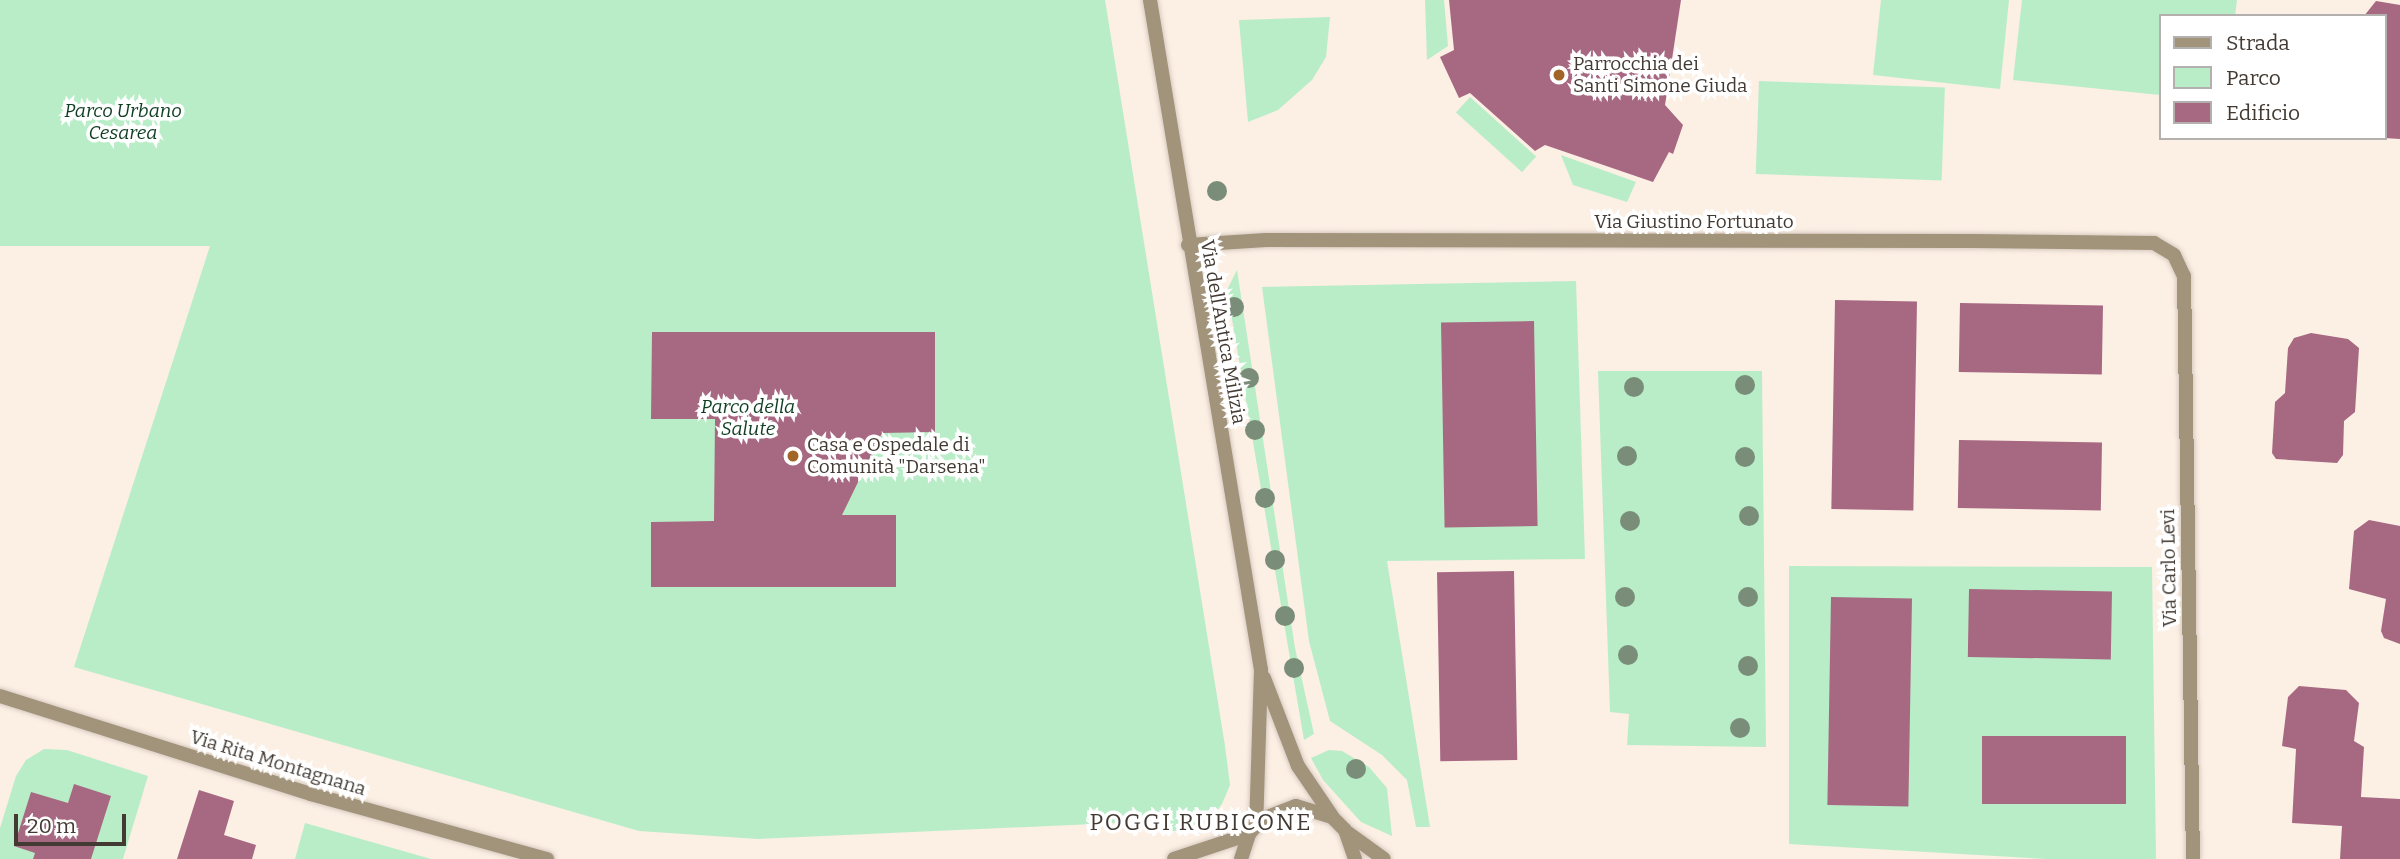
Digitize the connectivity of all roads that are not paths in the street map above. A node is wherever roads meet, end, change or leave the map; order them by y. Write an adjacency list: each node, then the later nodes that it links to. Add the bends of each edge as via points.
1 (1150, 0): 2 (street, Via dell'Antica Milizia)
2 (1188, 245): 3 (street, Via Giustino Fortunato, via 1266,240 2154,243 2174,256); 4 (street, Via dell'Antica Milizia)
3 (2184, 276): 14 (street, Via Carlo Levi)
4 (1261, 670): 6 (street, Via dell'Antica Milizia, via 1298,766); 7 (street, Via dell'Antica Milizia)
5 (0, 696): 9 (street, Via Rita Montagnana, via 311,794)
6 (1332, 817): 7 (street, via 1296,806 1278,810); 8 (street, Via dell'Antica Milizia)
7 (1253, 830): 10 (street); 11 (street, Via dell'Antica Milizia)
8 (1345, 830): 12 (street); 13 (street, Via dell'Antica Milizia)
9 (547, 859)
10 (1174, 859)
11 (1241, 859)
12 (1355, 859)
13 (1384, 859)
14 (2193, 859)

